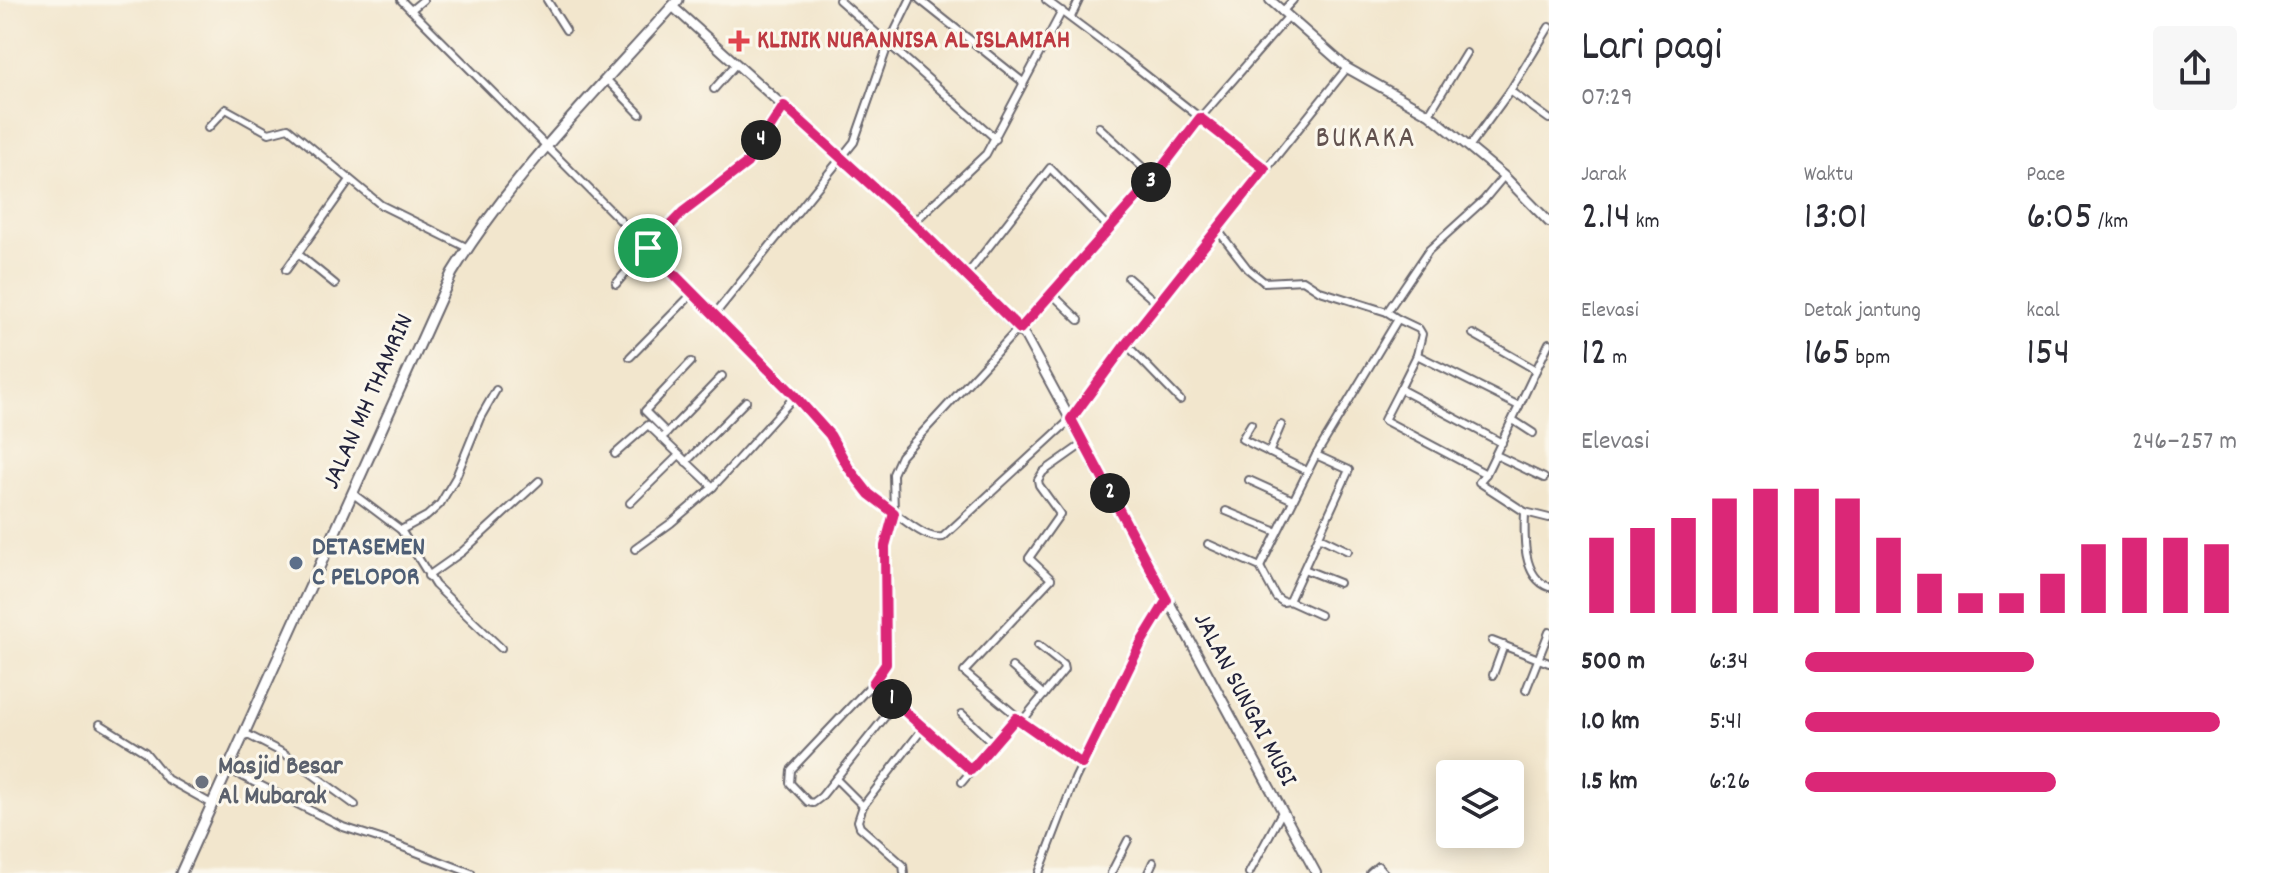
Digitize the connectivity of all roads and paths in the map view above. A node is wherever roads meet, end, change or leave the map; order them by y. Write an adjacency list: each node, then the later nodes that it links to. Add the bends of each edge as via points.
1 (401, 0): 12 (street)
2 (423, 0): 12 (street)
3 (547, 0): 17 (street)
4 (839, 0): 18 (street)
5 (910, 0): 18 (street)
6 (920, 0): 23 (street)
7 (1046, 0): 13 (street)
8 (1079, 0): 15 (street)
9 (1270, 0): 14 (street)
10 (1293, 0): 14 (street)
11 (672, 2): 20 (street, JALAN SUNGAI MUSI); 22 (main road, JALAN MH THAMRIN)
12 (411, 10): 34 (street)
13 (1062, 11): 15 (street); 23 (street)
14 (1285, 15): 21 (street); 29 (street)
15 (1071, 17): 29 (street)
16 (1549, 27): 25 (street)
17 (566, 30)
18 (888, 45): 33 (street); 36 (street)
19 (1466, 53): 28 (street)
20 (736, 64): 24 (street); 26 (street, JALAN SUNGAI MUSI)
21 (1347, 68): 28 (street); 37 (street)
22 (606, 79): 27 (street); 34 (main road, JALAN MH THAMRIN)
23 (1023, 82): 33 (street)
24 (714, 89)
25 (1510, 91): 30 (street); 35 (street)
26 (784, 106): 36 (street, JALAN SUNGAI MUSI); 46 (street, via 747,163 683,212)
27 (640, 114)
28 (1429, 114): 35 (street)
29 (1200, 118): 37 (street); 39 (street)
30 (1549, 119)
31 (1099, 127): 39 (street)
32 (208, 128): 40 (street, via 226,109 269,133 288,128)
33 (996, 139): 42 (street, via 968,174)
34 (547, 146): 45 (main road, JALAN MH THAMRIN); 46 (street)
35 (1469, 147): 38 (street)
36 (843, 159): 42 (street, JALAN SUNGAI MUSI); 57 (street)
37 (1265, 169): 44 (street)
38 (1504, 176): 41 (street); 56 (street, via 1429,250)
39 (1154, 178): 43 (street)
40 (350, 180): 45 (street, via 386,209); 47 (street)
41 (1549, 222)
42 (913, 223): 49 (street, JALAN SUNGAI MUSI)
43 (1110, 229): 49 (street, via 1050,168); 54 (street)
44 (1217, 229): 55 (street); 56 (street, via 1264,282 1303,280 1320,291)
45 (468, 248): 95 (main road, JALAN MH THAMRIN)
46 (648, 248): 52 (street); 53 (street)
47 (298, 254): 48 (street); 51 (street)
48 (286, 270)
49 (966, 276): 60 (street, JALAN SUNGAI MUSI)
50 (1128, 278): 55 (street)
51 (335, 284)
52 (616, 284)
53 (693, 293): 57 (street); 65 (street)
54 (1052, 294): 59 (street); 60 (street)
55 (1158, 304): 63 (street)
56 (1387, 312): 58 (street)
57 (715, 314): 71 (street)
58 (1398, 319): 64 (street, via 1422,334); 86 (street)
59 (1079, 320)
60 (1020, 329): 75 (street, JALAN SUNGAI MUSI); 100 (street, via 896,463)
61 (1473, 334): 67 (street)
62 (1549, 343): 67 (street)
63 (1126, 344): 72 (street); 75 (street)
64 (1417, 355): 69 (street); 74 (street)
65 (630, 357)
66 (691, 362): 80 (street, via 645,411)
67 (1536, 370): 74 (street)
68 (722, 376): 80 (street)
69 (1400, 389): 82 (street); 90 (street, via 1384,420)
70 (496, 390): 102 (street, via 440,504)
71 (795, 396): 94 (street); 100 (street, via 830,435 869,494)
72 (1180, 400)
73 (746, 401): 88 (street)
74 (1519, 406): 76 (street)
75 (1071, 419): 81 (street, JALAN SUNGAI MUSI); 100 (street, via 943,537 929,535)
76 (1513, 420): 79 (street); 82 (street)
77 (1251, 424): 83 (street, via 1242,439)
78 (1281, 425): 83 (street)
79 (1533, 433)
80 (664, 436): 84 (street, via 647,425); 85 (street)
81 (1084, 443): 113 (street, JALAN SUNGAI MUSI); 130 (street, via 1039,475 1039,485 1060,514 1029,558 1051,579 964,672)
82 (1502, 443): 87 (street)
83 (1269, 453): 89 (street)
84 (615, 454)
85 (679, 455): 88 (street); 97 (street)
86 (1316, 455): 89 (street); 104 (street, via 1349,470)
87 (1496, 455): 90 (street); 91 (street)
88 (686, 462): 94 (street)
89 (1307, 471): 96 (street)
90 (1486, 474): 99 (street, via 1479,482)
91 (1544, 478)
92 (1249, 480): 96 (street)
93 (539, 481): 110 (street)
94 (713, 487): 106 (street)
95 (352, 493): 102 (street); 133 (main road, JALAN MH THAMRIN)
96 (1293, 500): 103 (street)
97 (630, 503)
98 (1226, 511): 103 (street)
99 (1525, 512): 101 (street); 112 (street, via 1530,567 1539,583)
100 (894, 513): 125 (street, via 885,546 886,664)
101 (1549, 518)
102 (401, 530): 110 (street)
103 (1277, 532): 108 (street)
104 (1319, 537): 107 (street); 109 (street)
105 (1208, 544): 108 (street)
106 (635, 549)
107 (1348, 551)
108 (1260, 567): 114 (street, via 1276,597)
109 (1304, 569): 111 (street); 114 (street)
110 (428, 576): 120 (street)
111 (1339, 583)
112 (1549, 587)
113 (1167, 600): 135 (street); 143 (street, JALAN SUNGAI MUSI)
114 (1289, 601): 115 (street)
115 (1320, 615)
116 (1549, 632): 121 (street)
117 (1492, 641): 119 (street)
118 (1038, 645): 127 (street, via 1064,668)
119 (1504, 645): 121 (street); 124 (street)
120 (501, 648)
121 (1538, 659): 122 (street); 126 (street)
122 (1549, 663)
123 (1012, 667): 127 (street)
124 (1493, 675)
125 (873, 683): 128 (street); 138 (street, via 789,777 810,803)
126 (1526, 690)
127 (1044, 695): 130 (street)
128 (896, 703): 132 (street); 138 (street)
129 (962, 714): 134 (street)
130 (1021, 719): 134 (street, via 1014,719); 135 (street)
131 (100, 724): 140 (street, via 145,752 167,779)
132 (924, 727): 137 (street); 142 (street)
133 (244, 733): 136 (main road, JALAN MH THAMRIN); 141 (street, via 303,766)
134 (994, 744): 137 (street)
135 (1082, 764): 149 (street)
136 (228, 769): 140 (main road, JALAN MH THAMRIN); 147 (street, via 343,827)
137 (971, 770): 139 (street)
138 (836, 779): 142 (street)
139 (962, 782)
140 (212, 804): 146 (main road, JALAN MH THAMRIN)
141 (355, 805)
142 (863, 806): 148 (street, via 860,827 903,865)
143 (1282, 812): 152 (street); 153 (street, JALAN SUNGAI MUSI)
144 (1128, 840): 150 (street)
145 (1153, 862): 151 (street)
146 (181, 873)
147 (471, 873)
148 (904, 873)
149 (1039, 873)
150 (1111, 873)
151 (1148, 873)
152 (1249, 873)
153 (1316, 873)
154 (1370, 873): 155 (street, via 1378,866)
155 (1384, 873)

